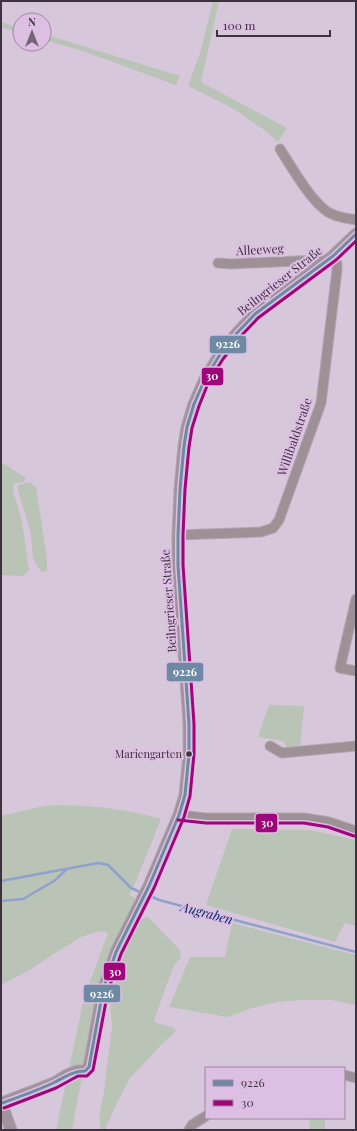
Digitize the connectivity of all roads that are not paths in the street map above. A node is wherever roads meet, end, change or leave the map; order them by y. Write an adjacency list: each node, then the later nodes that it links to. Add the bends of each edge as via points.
1 (280, 149): 2 (street, via 317,203 331,214)
2 (356, 220)
3 (356, 234): 4 (main road, Beilngrieser Straße)
4 (330, 259): 5 (street, Alleeweg); 6 (main road, Beilngrieser Straße, via 256,314 237,333 205,379 187,427); 6 (street, Willibaldstraße, via 337,264 337,270 320,403 279,520 273,528 261,532)
5 (218, 263)
6 (178, 535): 11 (main road, Beilngrieser Straße, via 189,732 188,780)
7 (356, 599): 8 (street, via 340,668)
8 (356, 671)
9 (270, 746): 10 (street, via 282,753)
10 (356, 746)
11 (179, 815): 12 (street, via 212,818 304,818 329,822); 15 (main road, Beilngrieser Straße, via 149,886 116,952 103,990 89,1067 67,1075 54,1084)
12 (356, 831)
13 (345, 1075): 14 (street)
14 (356, 1078)
15 (1, 1102): 17 (main road)
16 (205, 1117): 18 (street)
17 (11, 1130)
18 (189, 1130)

